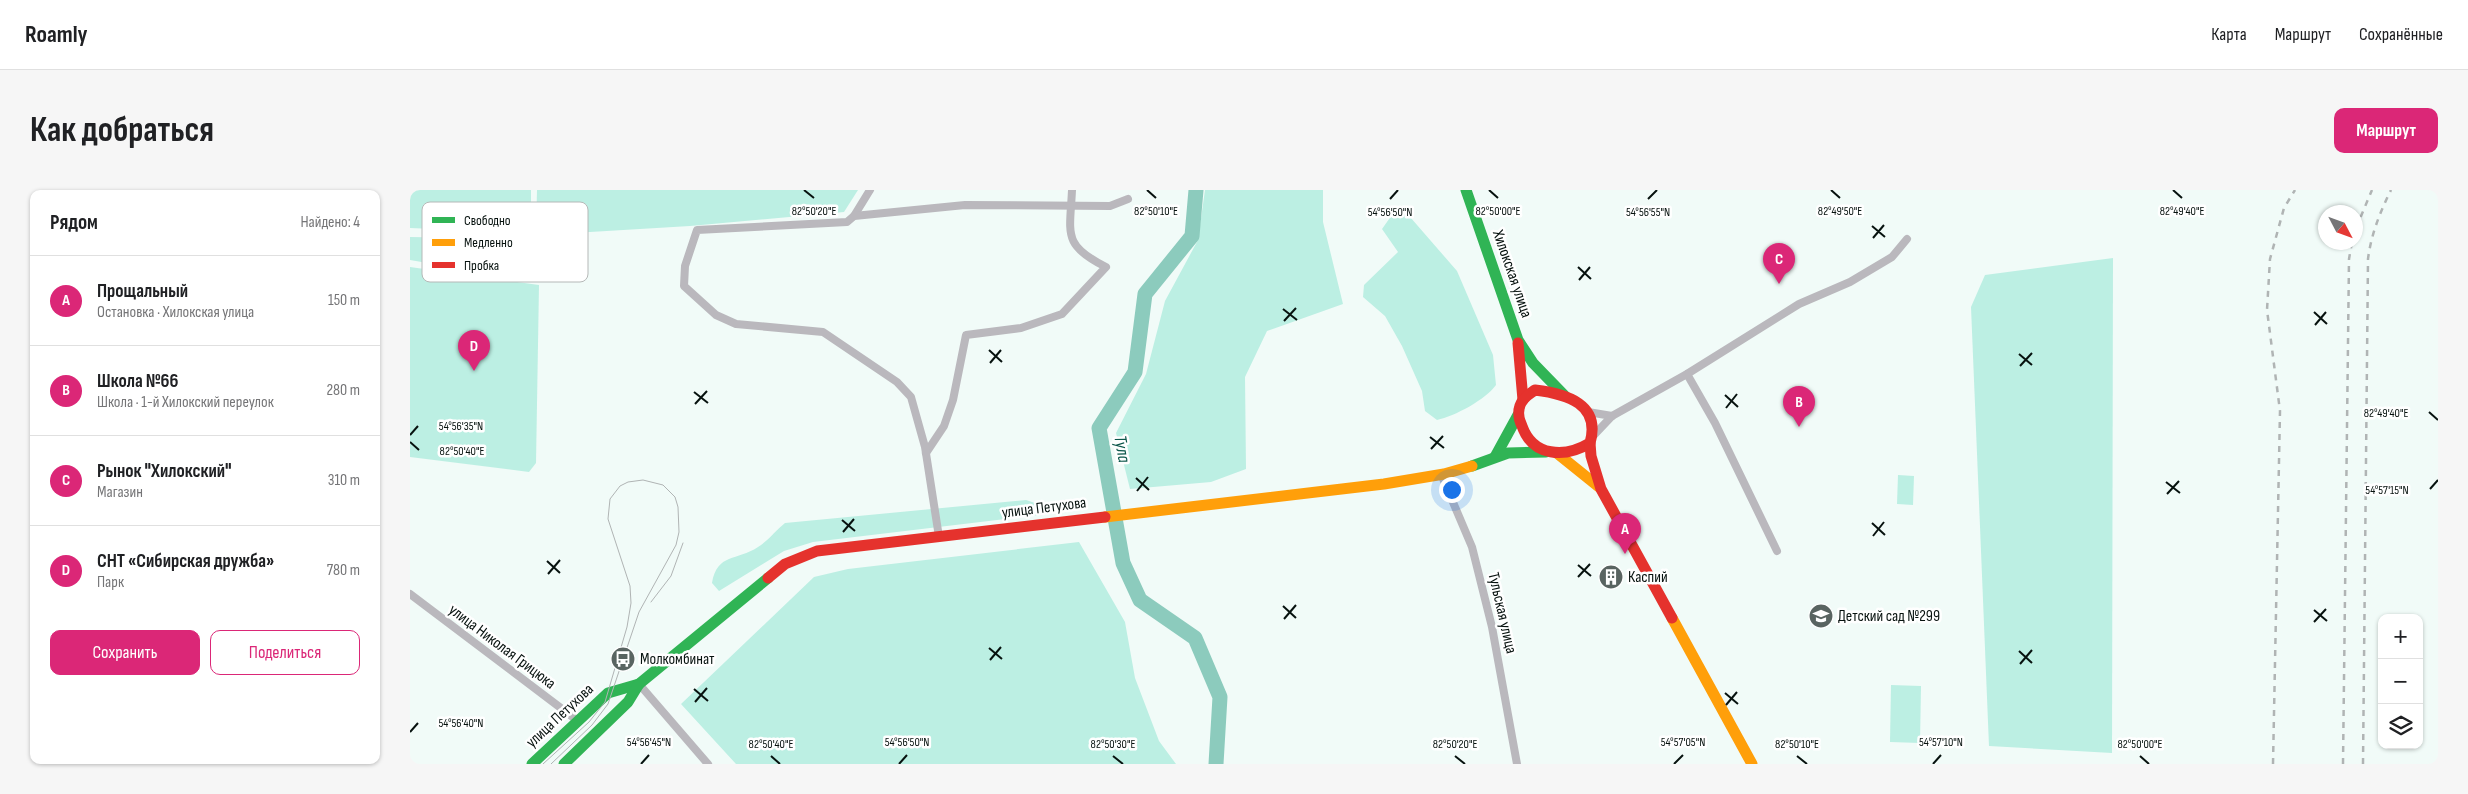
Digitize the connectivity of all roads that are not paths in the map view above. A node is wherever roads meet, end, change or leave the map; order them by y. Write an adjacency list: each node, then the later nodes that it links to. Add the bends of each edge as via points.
1 (870, 190): 6 (street)
2 (1072, 190): 5 (street)
3 (1466, 190): 8 (main road, Хилокская улица)
4 (1128, 199): 5 (street, via 1110,206)
5 (1071, 206): 6 (street, via 965,204); 17 (street, via 1072,244 1087,258 1106,267 1062,314 1021,328 966,336 953,400 944,426)
6 (854, 216): 17 (street, via 848,222 697,230 685,266 684,286 716,315 736,324 823,332 897,382 911,397)
7 (1907, 239): 9 (street, via 1892,257 1850,282 1799,304)
8 (1518, 340): 10 (main road, via 1533,362); 11 (main road)
9 (1687, 374): 14 (street); 23 (street, via 1716,423)
10 (1565, 396): 11 (main road, via 1535,390); 12 (main road)
11 (1523, 400): 13 (main road)
12 (1588, 412): 14 (street); 15 (main road, via 1593,418)
13 (1518, 415): 16 (main road, via 1525,438); 19 (main road)
14 (1612, 416): 15 (street)
15 (1592, 439): 18 (main road, via 1570,454); 21 (main road, via 1591,456)
16 (1546, 452): 18 (main road); 19 (main road, улица Петухова, via 1527,449)
17 (926, 453): 22 (street)
18 (1558, 454): 21 (main road)
19 (1495, 457): 20 (main road, улица Петухова)
20 (1441, 474): 22 (main road, улица Петухова, via 1384,484); 30 (street, Тульская улица, via 1472,547 1492,627)
21 (1601, 489): 31 (main road)
22 (939, 537): 25 (main road, улица Петухова, via 817,552 785,564)
23 (1777, 551)
24 (410, 594): 26 (street, улица Николая Грицюка)
25 (639, 684): 26 (main road, улица Петухова, via 608,693); 28 (main road, улица Петухова, via 628,702); 29 (street)
26 (578, 721): 27 (main road, улица Петухова)
27 (532, 764)
28 (564, 764)
29 (708, 764)
30 (1518, 764)
31 (1752, 764)

